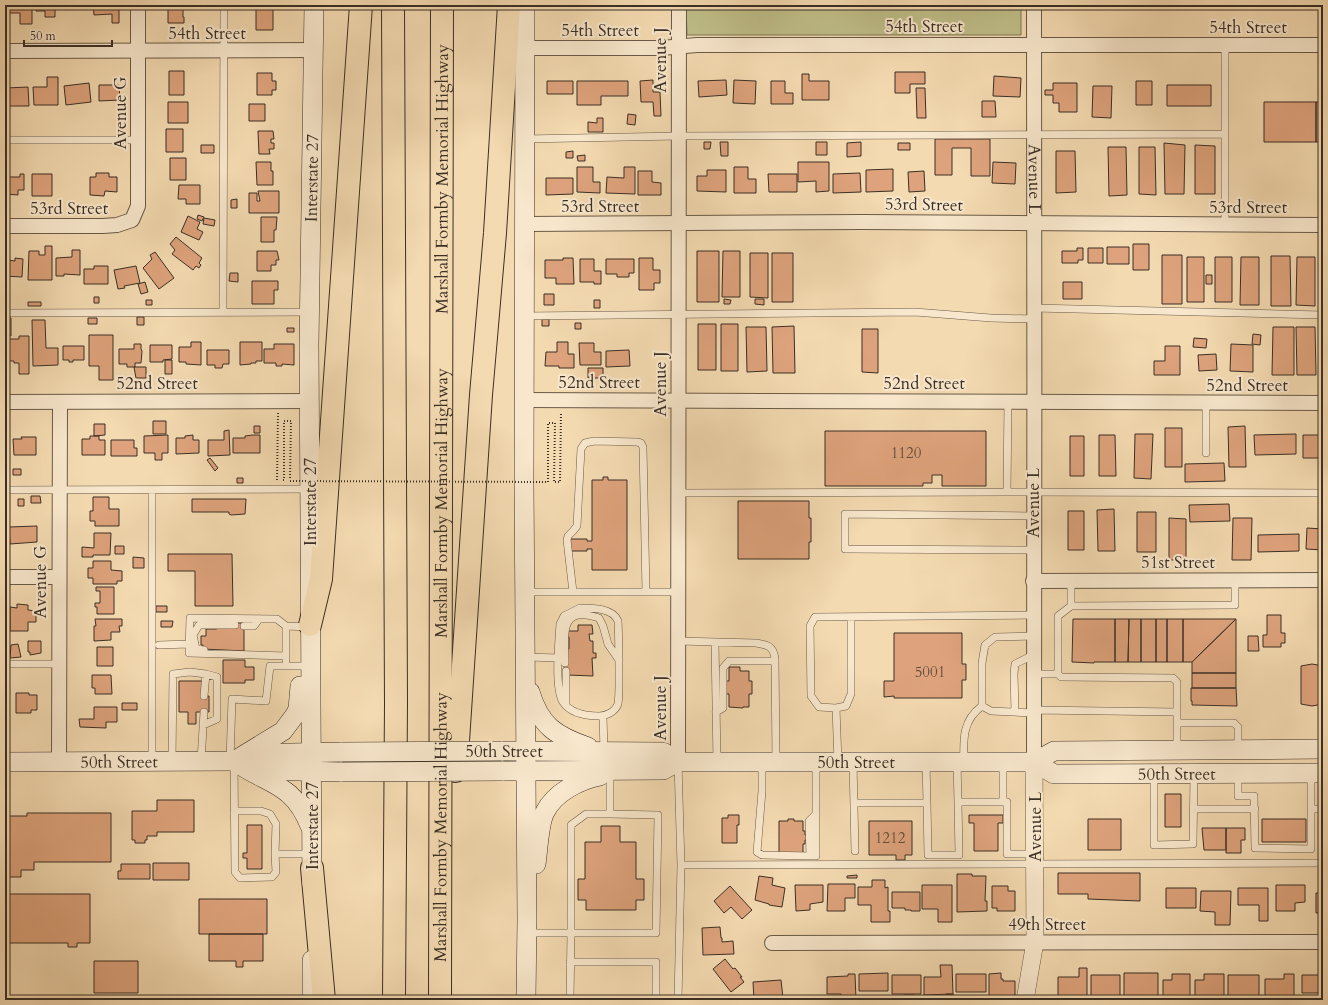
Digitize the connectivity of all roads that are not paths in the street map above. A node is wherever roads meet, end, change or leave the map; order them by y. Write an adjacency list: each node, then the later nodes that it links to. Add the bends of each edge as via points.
1 (138, 5): 18 (street, Avenue G)
2 (224, 5): 19 (lane)
3 (314, 5): 16 (main road, Interstate 27)
4 (361, 5): 77 (highway, via 321,579)
5 (393, 5): 167 (highway, via 396,695)
6 (442, 5): 164 (highway, Marshall Formby Memorial Highway)
7 (509, 5): 164 (highway, via 459,740)
8 (525, 5): 15 (main road)
9 (679, 5): 14 (street, Avenue J)
10 (1034, 5): 11 (street, Avenue L)
11 (1034, 44): 12 (street, 54th Street); 14 (street, 54th Street); 21 (street, Avenue L)
12 (1225, 44): 13 (street, 54th Street); 20 (lane)
13 (1323, 45)
14 (678, 46): 15 (street, 54th Street); 22 (street, Avenue J)
15 (525, 48): 23 (main road)
16 (313, 50): 19 (street, 54th Street); 34 (main road, Interstate 27)
17 (5, 51): 18 (street, 54th Street)
18 (138, 51): 19 (street, 54th Street); 25 (street, Avenue G)
19 (224, 51): 33 (lane)
20 (1225, 134): 21 (lane); 30 (lane)
21 (1035, 135): 22 (lane); 29 (street, Avenue L)
22 (678, 136): 23 (lane); 27 (street, Avenue J)
23 (524, 139): 28 (main road)
24 (5, 140): 25 (lane)
25 (138, 140): 26 (street, Avenue G, via 138,206)
26 (132, 220): 32 (street, 53rd Street, via 103,226)
27 (678, 223): 28 (street, 53rd Street); 29 (street, 53rd Street); 37 (street, Avenue J)
28 (524, 224): 39 (main road)
29 (1035, 224): 30 (street, 53rd Street); 36 (street, Avenue L)
30 (1225, 224): 31 (street, 53rd Street)
31 (1323, 225)
32 (5, 226)
33 (222, 312): 34 (lane); 35 (lane)
34 (310, 312): 42 (main road, Interstate 27)
35 (5, 314)
36 (1034, 314): 37 (lane, via 991,318 915,312); 38 (lane); 46 (street, Avenue L)
37 (678, 315): 39 (lane); 41 (street, Avenue J)
38 (1323, 315)
39 (524, 316): 40 (main road)
40 (524, 400): 41 (street, 52nd Street); 66 (main road)
41 (678, 400): 45 (street, 52nd Street); 56 (street, Avenue J)
42 (310, 401): 44 (street, 52nd Street); 50 (main road, Interstate 27)
43 (5, 402): 44 (street, 52nd Street)
44 (60, 402): 52 (street, Avenue G)
45 (1008, 402): 46 (street, 52nd Street); 54 (lane)
46 (1034, 402): 47 (street, 52nd Street); 55 (street, Avenue L)
47 (1206, 402): 48 (street, 52nd Street); 49 (lane)
48 (1323, 403)
49 (1206, 453)
50 (310, 489): 53 (lane); 77 (main road, Interstate 27)
51 (5, 490): 52 (lane)
52 (59, 490): 53 (lane); 61 (street, Avenue G)
53 (152, 490): 121 (lane)
54 (1007, 492): 55 (lane); 56 (lane)
55 (1033, 492): 57 (lane); 58 (street, Avenue L)
56 (678, 493): 69 (street, Avenue J)
57 (1323, 493)
58 (1033, 516): 59 (street, Avenue L); 59 (lane, via 845,514 845,549)
59 (1033, 550): 64 (street, Avenue L)
60 (5, 577): 61 (street)
61 (58, 577): 92 (street, Avenue G)
62 (1235, 580): 63 (street, 51st Street); 65 (street, 51st Street); 70 (lane, via 1235,605)
63 (1323, 580)
64 (1033, 581): 65 (street, 51st Street); 71 (street, Avenue L)
65 (1071, 581): 70 (lane)
66 (524, 592): 67 (lane); 89 (main road)
67 (573, 592): 68 (lane); 68 (lane, via 567,540 577,526 581,450 585,443 594,441 637,442 643,447)
68 (646, 592): 69 (lane)
69 (678, 592): 79 (street, Avenue J)
70 (1071, 606): 97 (lane, via 1058,616)
71 (1033, 615): 72 (lane); 78 (street, Avenue L)
72 (851, 617): 101 (lane, via 852,694 846,706); 101 (lane, via 815,618 810,626 811,696 819,706)
73 (259, 619): 75 (lane, via 254,626); 76 (lane, via 277,619); 82 (lane, via 190,618)
74 (235, 626): 84 (lane, via 199,625 193,634 196,649)
75 (244, 626)
76 (286, 626): 77 (lane); 85 (lane)
77 (310, 631): 93 (main road); 117 (main road, Interstate 27)
78 (1033, 636): 83 (street, Avenue L); 100 (lane, via 995,637 985,645 982,663)
79 (678, 641): 80 (lane); 124 (street, Avenue J)
80 (715, 642): 88 (lane, via 767,645 774,651); 104 (lane)
81 (159, 644): 82 (lane)
82 (189, 644): 84 (lane, via 189,653)
83 (1034, 654): 96 (street, Avenue L); 105 (lane, via 1015,664)
84 (225, 655): 85 (lane)
85 (286, 656): 93 (lane)
86 (558, 658): 87 (lane, via 560,624 564,616 580,608 590,608 616,616); 89 (lane); 99 (lane, via 558,687)
87 (619, 660): 90 (lane, via 608,644 599,618 578,615 567,622 565,628); 107 (lane, via 618,703 615,709)
88 (775, 661): 104 (lane, via 729,661 723,668 723,708); 126 (lane)
89 (525, 663): 113 (main road); 116 (main road, via 528,688 540,718 560,736)
90 (565, 663)
91 (5, 664): 92 (lane)
92 (59, 664): 120 (street, Avenue G)
93 (295, 666): 109 (lane, via 270,666 266,701 232,700); 123 (main road, via 300,684 298,709 295,715 283,731)
94 (566, 671): 99 (lane)
95 (206, 674): 98 (lane); 108 (lane, via 217,677); 118 (lane, via 173,674)
96 (1034, 674): 97 (lane); 102 (street, Avenue L)
97 (1058, 674): 106 (lane, via 1061,677 1173,678 1177,682)
98 (204, 696)
99 (566, 705): 107 (lane, via 574,712)
100 (982, 706): 105 (lane, via 991,711); 130 (lane, via 974,712 965,731)
101 (836, 708): 128 (lane)
102 (1034, 711): 105 (lane); 106 (lane); 132 (street, Avenue L)
103 (204, 712): 111 (lane)
104 (716, 712): 125 (lane)
105 (1015, 712)
106 (1177, 712): 110 (lane)
107 (603, 716): 116 (lane)
108 (217, 719): 109 (lane); 111 (lane)
109 (231, 720): 123 (lane)
110 (1177, 723): 114 (lane); 115 (lane, via 1234,723 1238,726)
111 (203, 725): 122 (lane)
112 (1323, 749): 115 (main road, 50th Street)
113 (526, 750): 116 (main road, 50th Street); 117 (main road, 50th Street, bridge); 135 (main road)
114 (1177, 750): 115 (main road, 50th Street); 132 (main road, 50th Street, via 1054,751)
115 (1238, 750)
116 (601, 751): 124 (main road, 50th Street, via 663,752)
117 (311, 752): 123 (main road, 50th Street); 134 (main road, Interstate 27)
118 (172, 761): 121 (main road, 50th Street); 122 (main road, 50th Street)
119 (5, 762): 120 (main road, 50th Street)
120 (59, 762): 121 (main road, 50th Street)
121 (152, 762)
122 (200, 762): 123 (main road, 50th Street)
123 (238, 762): 134 (main road, 50th Street); 149 (lane); 151 (main road, via 292,796)
124 (678, 762): 125 (main road, 50th Street); 133 (main road, 50th Street, via 663,770); 157 (lane)
125 (717, 762): 126 (main road, 50th Street)
126 (769, 762): 127 (main road, 50th Street); 127 (lane, via 762,791 758,852 762,855 816,856)
127 (816, 762): 128 (main road, 50th Street)
128 (846, 762): 129 (main road, 50th Street); 143 (lane)
129 (926, 762): 130 (main road, 50th Street); 144 (lane)
130 (960, 762): 131 (main road, 50th Street); 141 (lane)
131 (1003, 762): 132 (main road, 50th Street); 142 (lane)
132 (1034, 762): 140 (main road, 50th Street, via 1054,774); 154 (street, Avenue L)
133 (629, 771): 135 (main road, 50th Street); 139 (main road)
134 (311, 772): 135 (main road, 50th Street, bridge); 151 (main road, Interstate 27)
135 (526, 772): 158 (main road)
136 (1194, 773): 137 (main road, 50th Street); 140 (main road, 50th Street); 145 (lane)
137 (1238, 773): 138 (main road, 50th Street); 146 (lane, via 1238,796 1254,796)
138 (1317, 773): 147 (lane)
139 (610, 774): 150 (lane); 158 (main road, via 580,782 555,798 544,812)
140 (1154, 774): 145 (lane, via 1154,845 1193,844)
141 (958, 802): 142 (lane); 144 (lane, via 959,855 928,855)
142 (1003, 802): 154 (lane, via 1006,802 1007,854)
143 (854, 803): 144 (lane); 152 (lane)
144 (926, 803)
145 (1194, 809): 146 (lane)
146 (1255, 809): 147 (lane, via 1255,848 1311,849)
147 (1311, 809): 148 (lane)
148 (1323, 809)
149 (234, 811): 153 (lane, via 262,811 270,814 276,824); 153 (lane, via 235,872 240,878 272,877 276,872)
150 (610, 814): 159 (lane, via 586,814 571,825); 159 (lane, via 658,815 656,933)
151 (312, 829): 155 (main road, Interstate 27)
152 (855, 851)
153 (275, 854): 155 (lane)
154 (1035, 860): 156 (lane); 157 (lane); 160 (street, Avenue L)
155 (312, 861): 165 (main road, Interstate 27); 166 (highway)
156 (1323, 863)
157 (681, 865): 172 (lane)
158 (527, 926): 159 (lane); 169 (main road)
159 (571, 933): 163 (lane)
160 (1035, 942): 161 (street, 49th Street); 162 (street, 49th Street); 173 (street, Avenue L)
161 (1323, 942)
162 (772, 943)
163 (570, 962): 170 (lane); 171 (lane, via 656,962)
164 (439, 963): 168 (highway, Marshall Formby Memorial Highway)
165 (312, 1000)
166 (324, 1000)
167 (394, 1000)
168 (440, 1000)
169 (526, 1000)
170 (570, 1000)
171 (656, 1000)
172 (678, 1000)
173 (1025, 1000)

